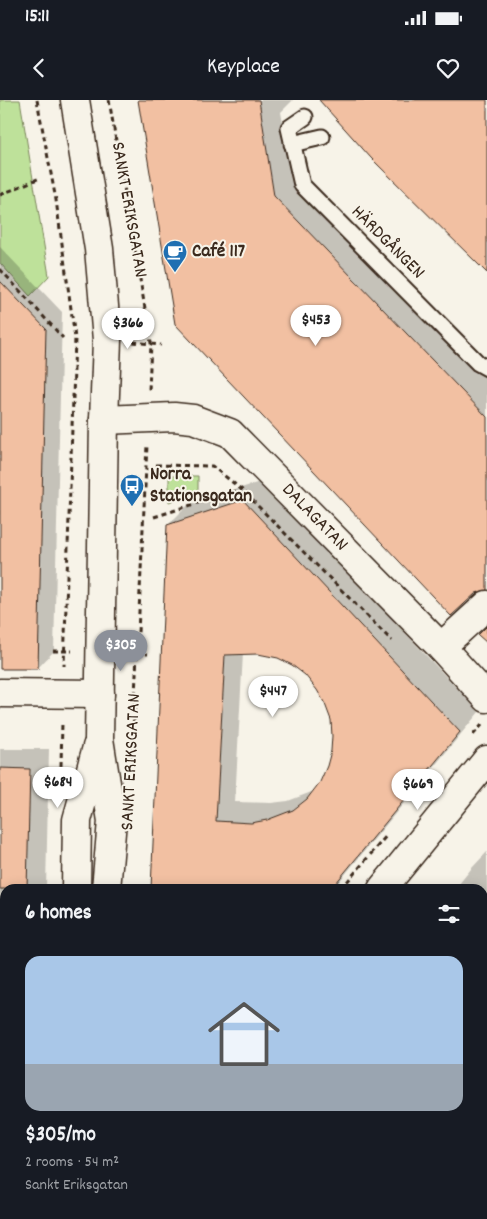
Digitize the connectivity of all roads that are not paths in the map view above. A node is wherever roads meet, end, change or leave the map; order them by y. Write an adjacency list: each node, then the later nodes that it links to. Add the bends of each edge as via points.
1 (75, 100): 6 (main road, SANKT ERIKSGATAN, via 100,249 107,340)
2 (305, 117): 4 (lane, HÄRDGÅNGEN, via 289,128)
3 (322, 137): 4 (lane)
4 (292, 144): 5 (lane, HÄRDGÅNGEN, via 302,185 478,363)
5 (487, 368)
6 (104, 420): 8 (main road, DALAGATAN, via 174,417 230,433); 10 (main road, SANKT ERIKSGATAN)
7 (487, 605): 8 (main road)
8 (441, 647): 11 (main road, DALAGATAN)
9 (0, 693): 10 (main road)
10 (100, 694): 12 (main road, SANKT ERIKSGATAN)
11 (487, 698)
12 (99, 739): 14 (main road, SANKT ERIKSGATAN, via 77,820); 15 (main road, SANKT ERIKSGATAN, via 112,822)
13 (487, 760): 16 (main road)
14 (76, 884)
15 (106, 884)
16 (386, 884)

